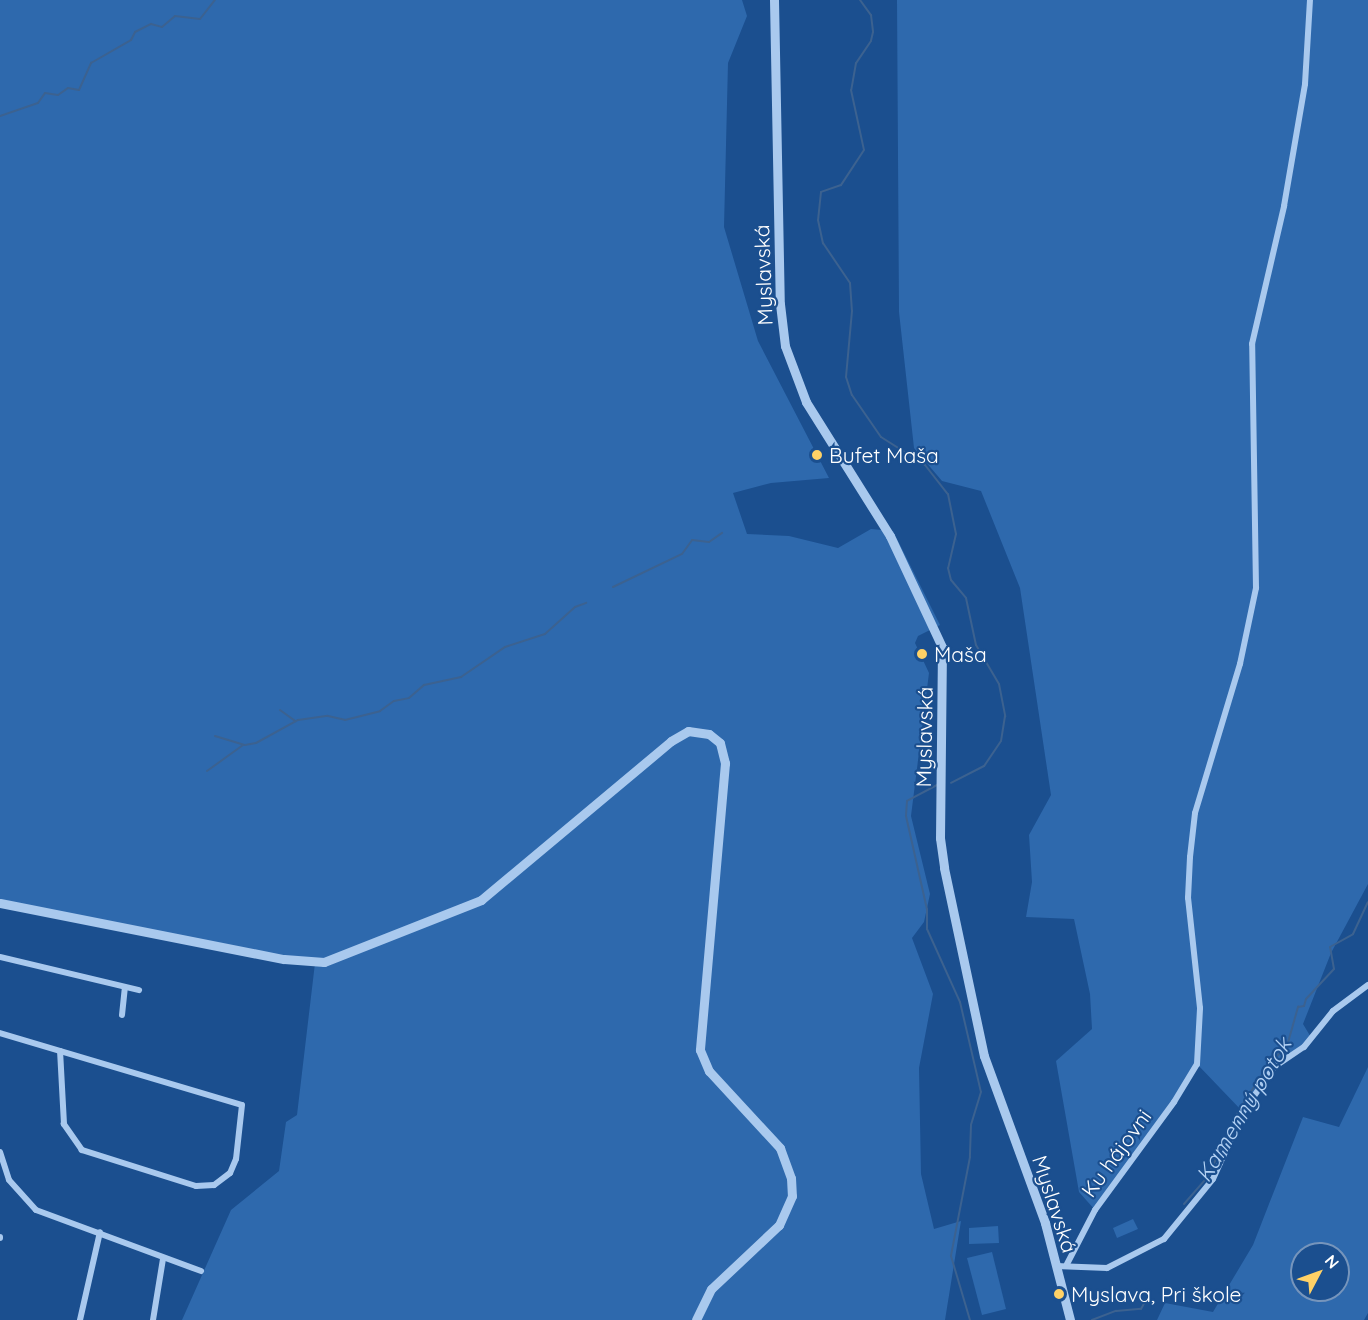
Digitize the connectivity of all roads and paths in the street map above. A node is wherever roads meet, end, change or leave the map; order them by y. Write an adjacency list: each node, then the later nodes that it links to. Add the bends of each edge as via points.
1 (774, 0): 15 (street, Myslavská, via 780,304 785,346 806,402 890,536 942,647 940,838 944,868 984,1056 1038,1202)
2 (1310, 0): 14 (street, Ku hájovni, via 1305,84 1284,206 1252,344 1256,588 1240,664 1195,813 1190,857 1188,898 1200,1008 1197,1064 1174,1102 1104,1196 1077,1238)
3 (0, 903): 19 (street, via 284,959 324,962 482,900 671,741 688,731 709,734 720,743 725,763 700,1050 709,1071 780,1148 791,1178 792,1196 779,1225 711,1289)
4 (0, 957): 6 (street)
5 (1368, 985): 14 (street, via 1333,1011 1304,1047 1274,1067 1243,1112 1213,1179 1165,1238 1107,1268 1086,1269)
6 (125, 988): 7 (street); 8 (street)
7 (139, 990)
8 (123, 1015)
9 (0, 1033): 10 (street)
10 (60, 1051): 10 (street, via 242,1105 236,1159 230,1173 214,1185 196,1186 82,1150 64,1124)
11 (0, 1152): 12 (street, via 9,1180 28,1205 56,1220)
12 (100, 1232): 13 (street); 17 (street)
13 (163, 1259): 16 (street); 18 (street)
14 (1066, 1264): 15 (street)
15 (1056, 1266): 20 (street, Myslavská)
16 (201, 1271)
17 (80, 1320)
18 (153, 1320)
19 (696, 1320)
20 (1070, 1320)

